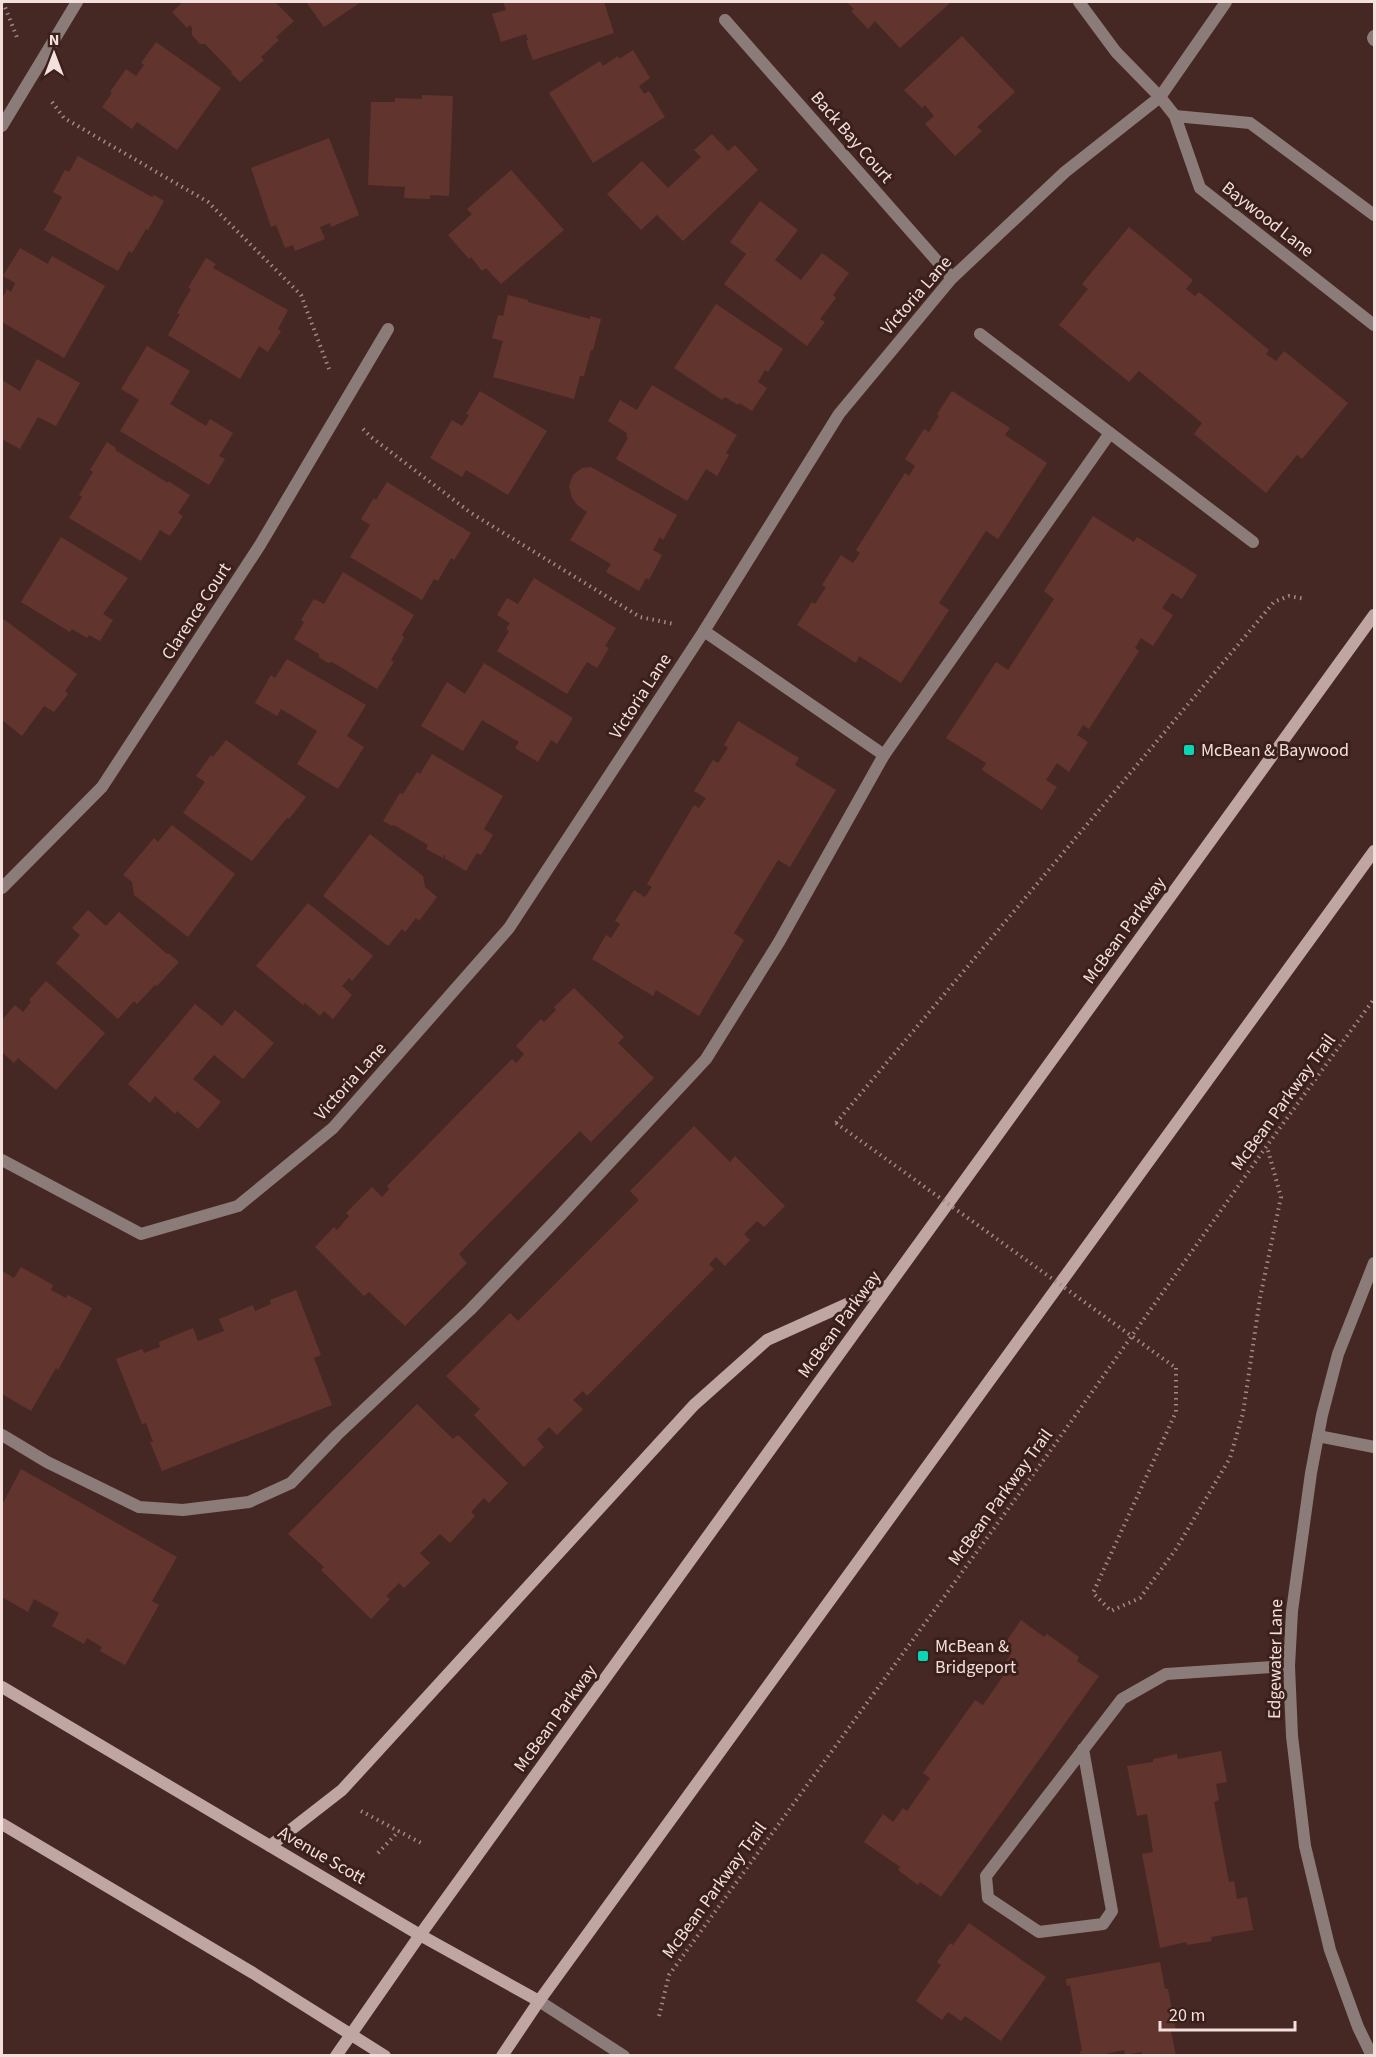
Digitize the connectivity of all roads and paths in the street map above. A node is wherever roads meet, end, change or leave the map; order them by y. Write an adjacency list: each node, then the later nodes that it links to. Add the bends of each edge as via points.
1 (3, 2): 6 (path)
2 (77, 2): 6 (street)
3 (1079, 2): 7 (street, Baywood Lane, via 1116,52)
4 (1226, 2): 7 (street, Victoria Lane)
5 (725, 20): 11 (street, Back Bay Court)
6 (32, 75): 9 (street); 15 (path, via 64,118 208,202 301,296)
7 (1160, 97): 8 (street, Baywood Lane); 11 (street, Victoria Lane, via 1065,172)
8 (1174, 116): 10 (street, via 1250,123); 12 (street, Baywood Lane, via 1200,188)
9 (2, 126)
10 (1374, 215)
11 (952, 278): 20 (street, Victoria Lane, via 839,414)
12 (1374, 325)
13 (388, 329): 15 (street, Clarence Court)
14 (980, 334): 16 (street)
15 (343, 407): 20 (path, via 371,437 481,519 640,617); 23 (street, Clarence Court, via 260,545 102,787)
16 (1110, 433): 17 (street); 21 (street)
17 (1253, 543)
18 (1306, 599): 25 (path, bridge, via 1289,596 1274,602 836,1123 1176,1368 1176,1412 1093,1593 1111,1611 1140,1598 1176,1549 1230,1458 1243,1413 1260,1298 1281,1197)
19 (1374, 615): 28 (main road, McBean Parkway)
20 (704, 631): 21 (street); 26 (street, Victoria Lane, via 509,928 333,1128 238,1206 141,1234)
21 (884, 755): 29 (street, via 779,942 706,1059 470,1310 291,1483 249,1502 183,1510 139,1507 96,1488)
22 (1374, 851): 42 (main road)
23 (2, 888)
24 (1374, 999): 25 (path, McBean Parkway Trail)
25 (1266, 1147): 43 (path, McBean Parkway Trail, via 669,1975)
26 (2, 1160)
27 (1374, 1263): 30 (street, Edgewater Lane, via 1338,1354)
28 (889, 1285): 39 (main road, via 767,1340 702,1398 342,1790); 41 (main road, McBean Parkway)
29 (2, 1435)
30 (1318, 1436): 31 (street); 32 (street, Edgewater Lane, via 1292,1611)
31 (1374, 1447)
32 (1289, 1666): 34 (street, via 1167,1674 1122,1699); 49 (street, Edgewater Lane, via 1292,1736 1305,1846 1330,1950)
33 (2, 1687): 39 (main road, Avenue Scott)
34 (1083, 1749): 34 (street, via 986,1876 988,1898 1039,1932 1103,1924 1112,1911)
35 (355, 1808): 37 (path)
36 (2, 1824): 44 (main road)
37 (399, 1831): 38 (path); 40 (path)
38 (421, 1843)
39 (270, 1846): 41 (main road, Avenue Scott)
40 (378, 1853)
41 (420, 1935): 42 (main road, Avenue Scott); 44 (main road, McBean Parkway)
42 (539, 2001): 47 (main road); 48 (street, Avenue Scott)
43 (659, 2016)
44 (351, 2035): 45 (main road, McBean Parkway); 46 (main road)
45 (336, 2055)
46 (385, 2055)
47 (502, 2055)
48 (624, 2055)
49 (1372, 2055)

